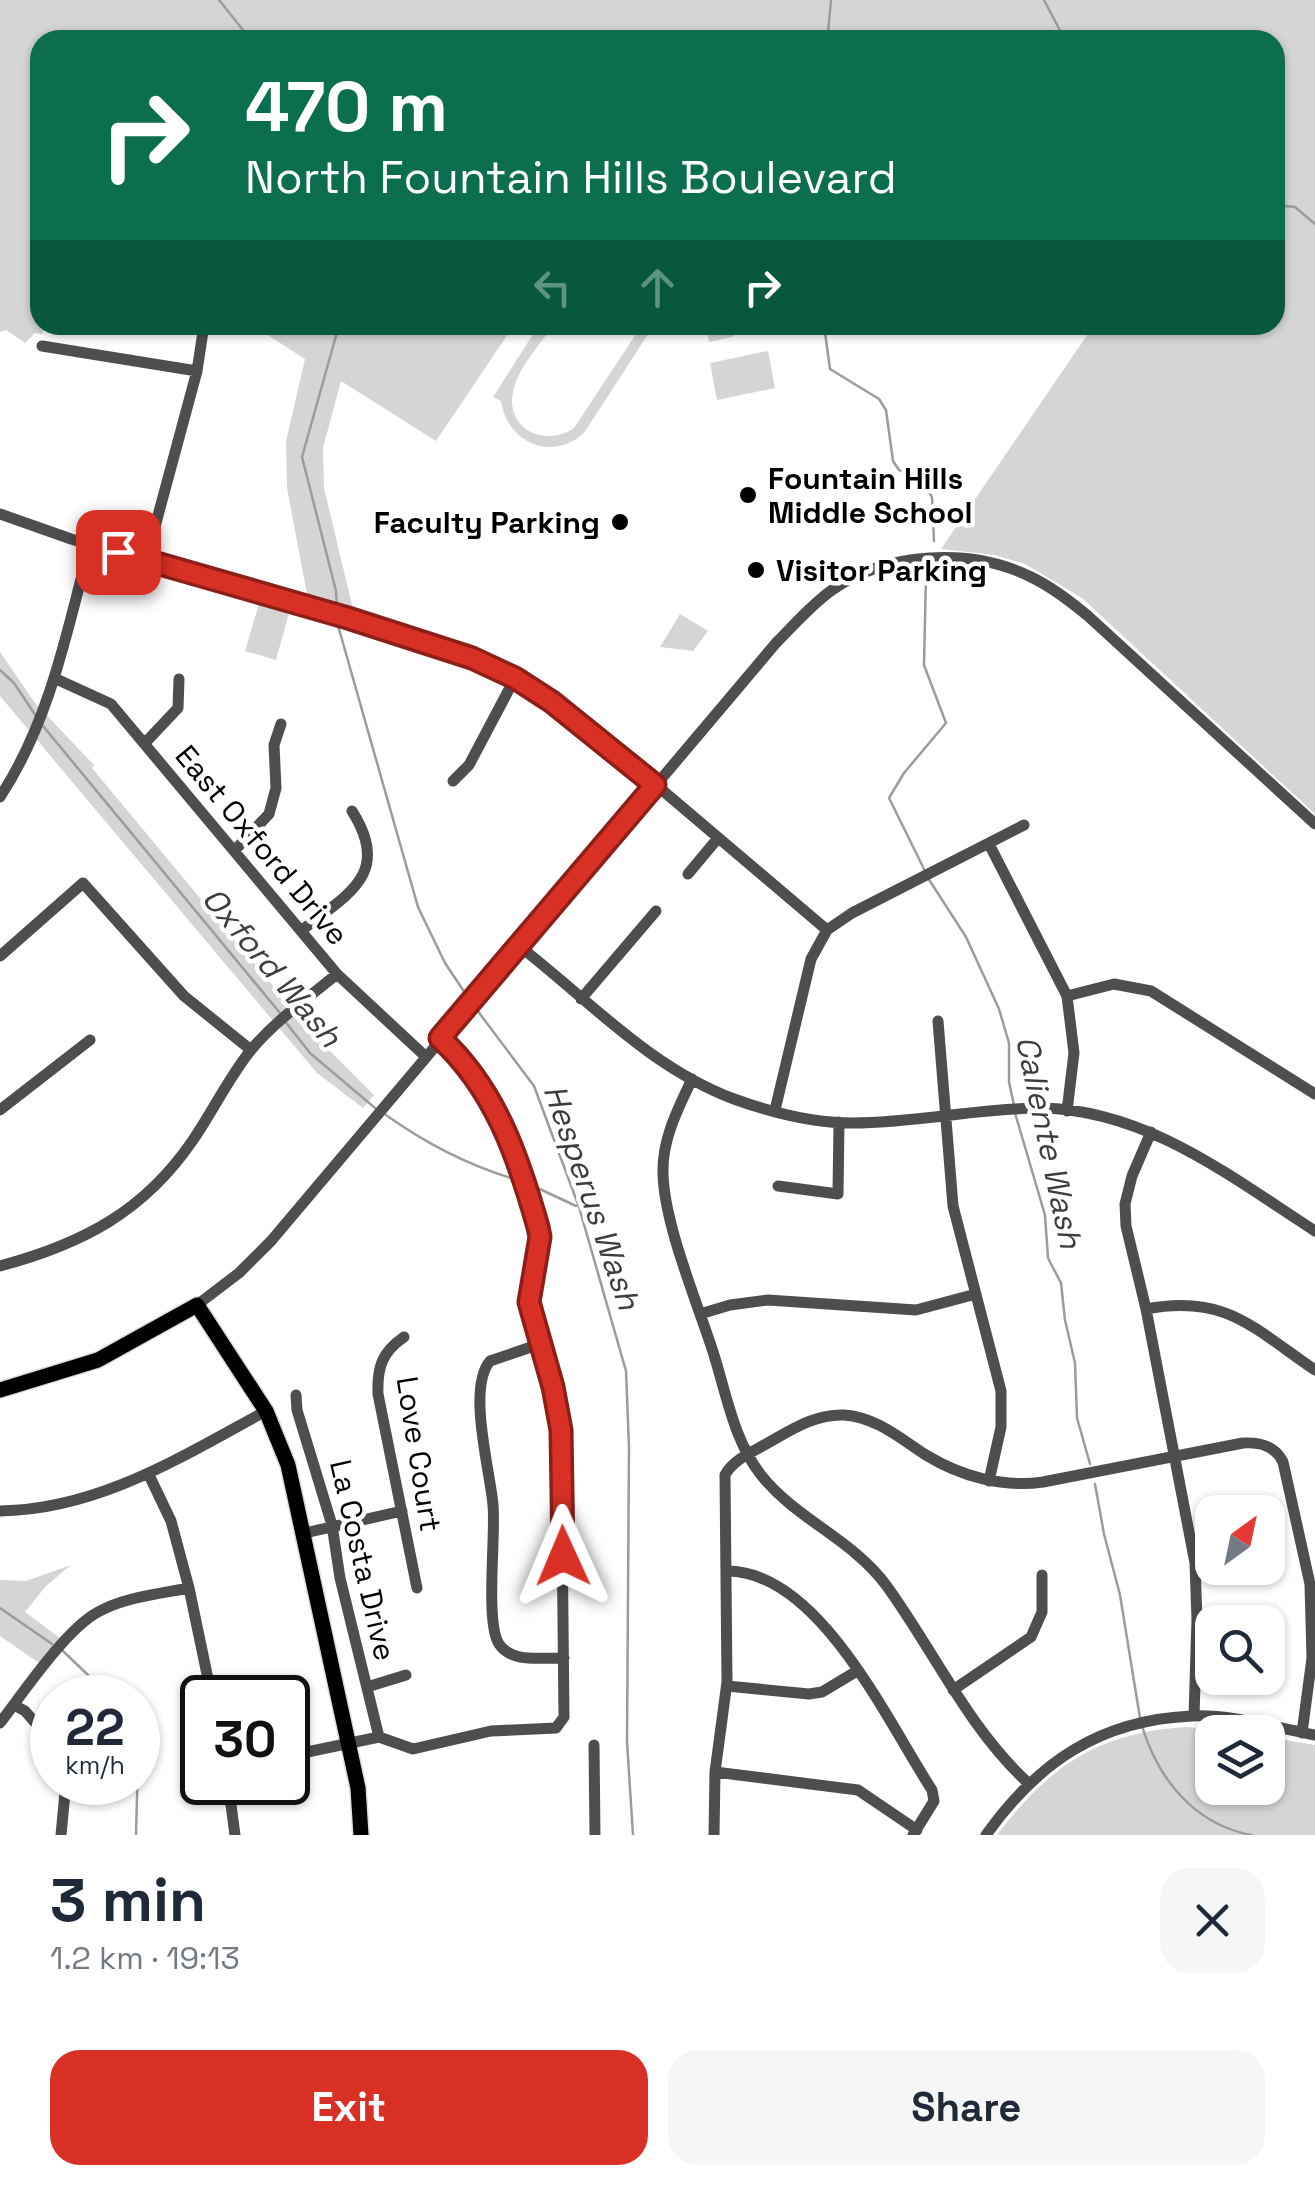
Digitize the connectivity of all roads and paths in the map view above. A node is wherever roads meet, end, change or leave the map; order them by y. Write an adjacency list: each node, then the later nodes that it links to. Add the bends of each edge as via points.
1 (203, 335): 3 (street)
2 (42, 346): 3 (street)
3 (198, 371): 6 (street)
4 (0, 514): 5 (street)
5 (90, 544): 6 (street); 7 (street)
6 (146, 560): 8 (street, via 416,639)
7 (54, 678): 11 (street, East Oxford Drive, via 110,704); 14 (street, via 24,758)
8 (515, 678): 12 (street, via 469,765); 13 (street)
9 (179, 679): 11 (street, via 178,708)
10 (281, 724): 20 (street, via 270,814)
11 (145, 743): 20 (street, East Oxford Drive)
12 (453, 782)
13 (655, 785): 16 (street, via 769,651 832,590 871,570 946,557 1007,568 1079,608); 18 (street); 25 (street)
14 (0, 797)
15 (352, 812): 23 (street, via 369,848 366,872)
16 (1315, 824)
17 (1024, 826): 19 (street)
18 (718, 838): 21 (street); 24 (street)
19 (989, 844): 24 (street); 28 (street)
20 (234, 850): 23 (street, East Oxford Drive)
21 (688, 874)
22 (656, 911): 29 (street)
23 (302, 930): 27 (street, East Oxford Drive)
24 (827, 930): 38 (street, via 807,970)
25 (518, 946): 29 (street); 31 (street)
26 (0, 956): 33 (street, via 83,883 184,996)
27 (337, 974): 33 (street); 34 (street, East Oxford Drive)
28 (1067, 996): 36 (street, via 1114,984 1151,991); 39 (street, via 1074,1053)
29 (582, 1000): 35 (street)
30 (938, 1020): 40 (street)
31 (440, 1038): 34 (street); 51 (street, via 474,1073 510,1138 540,1237 529,1293)
32 (90, 1040): 37 (street)
33 (251, 1050): 45 (street, via 180,1158 138,1200 112,1222 53,1252)
34 (425, 1056): 47 (street, via 272,1241)
35 (692, 1080): 38 (street); 49 (street, via 666,1141 663,1176)
36 (1315, 1094)
37 (0, 1110)
38 (775, 1110): 41 (street)
39 (1068, 1110): 40 (street); 42 (street)
40 (944, 1117): 41 (street); 46 (street, via 953,1206)
41 (839, 1122): 43 (street, via 838,1194)
42 (1150, 1132): 44 (street); 48 (street, via 1126,1204)
43 (778, 1186)
44 (1315, 1231)
45 (0, 1266)
46 (976, 1294): 49 (street, via 916,1310 768,1300); 59 (street, via 1001,1392)
47 (197, 1305): 53 (main road, via 98,1360); 55 (main road)
48 (1146, 1309): 52 (street, via 1175,1303 1220,1310); 57 (street)
49 (700, 1314): 56 (street)
50 (404, 1337): 61 (street, Love Court, via 386,1351 377,1381)
51 (540, 1344): 68 (street, via 561,1430); 68 (street, via 490,1361 480,1385 494,1509 494,1626 500,1646 513,1656)
52 (1315, 1370)
53 (0, 1390)
54 (296, 1395): 62 (street, La Costa Drive)
55 (266, 1411): 58 (street); 63 (main road)
56 (747, 1455): 59 (street, via 815,1418 846,1415 880,1425 949,1468); 64 (street, via 725,1475); 74 (street, via 793,1508 874,1570)
57 (1174, 1457): 59 (street, via 1028,1484); 76 (street, via 1195,1563); 79 (street, via 1254,1442 1283,1462 1310,1584)
58 (148, 1474): 60 (street, via 88,1498); 66 (street, via 171,1521)
59 (989, 1480)
60 (0, 1511)
61 (402, 1512): 62 (street); 67 (street, Love Court)
62 (332, 1525): 63 (street); 73 (street, La Costa Drive)
63 (305, 1534): 81 (main road)
64 (726, 1570): 69 (street, via 756,1574 793,1596); 72 (street)
65 (1042, 1576): 74 (street, via 1042,1612 1031,1637)
66 (189, 1588): 70 (street); 75 (street, via 98,1612 77,1627)
67 (417, 1588)
68 (564, 1658): 80 (street, via 565,1710 551,1729 491,1731 413,1749)
69 (855, 1667): 72 (street, via 808,1687); 88 (street, via 932,1790 934,1800)
70 (207, 1675)
71 (406, 1676): 73 (street)
72 (727, 1682): 84 (street)
73 (367, 1687): 80 (street, La Costa Drive)
74 (953, 1690): 85 (street, via 988,1742)
75 (14, 1705): 77 (street); 78 (street)
76 (1194, 1716): 79 (street); 85 (street, via 1104,1734)
77 (30, 1717)
78 (0, 1723)
79 (1309, 1734)
80 (378, 1737): 81 (street)
81 (348, 1741): 83 (street); 91 (main road)
82 (594, 1744): 92 (street)
83 (310, 1750)
84 (715, 1772): 88 (street, via 858,1790); 93 (street)
85 (1027, 1782): 94 (street)
86 (64, 1805): 89 (street)
87 (231, 1805): 90 (street)
88 (915, 1833)
89 (62, 1835)
90 (234, 1835)
91 (361, 1835)
92 (594, 1835)
93 (714, 1835)
94 (986, 1835)

